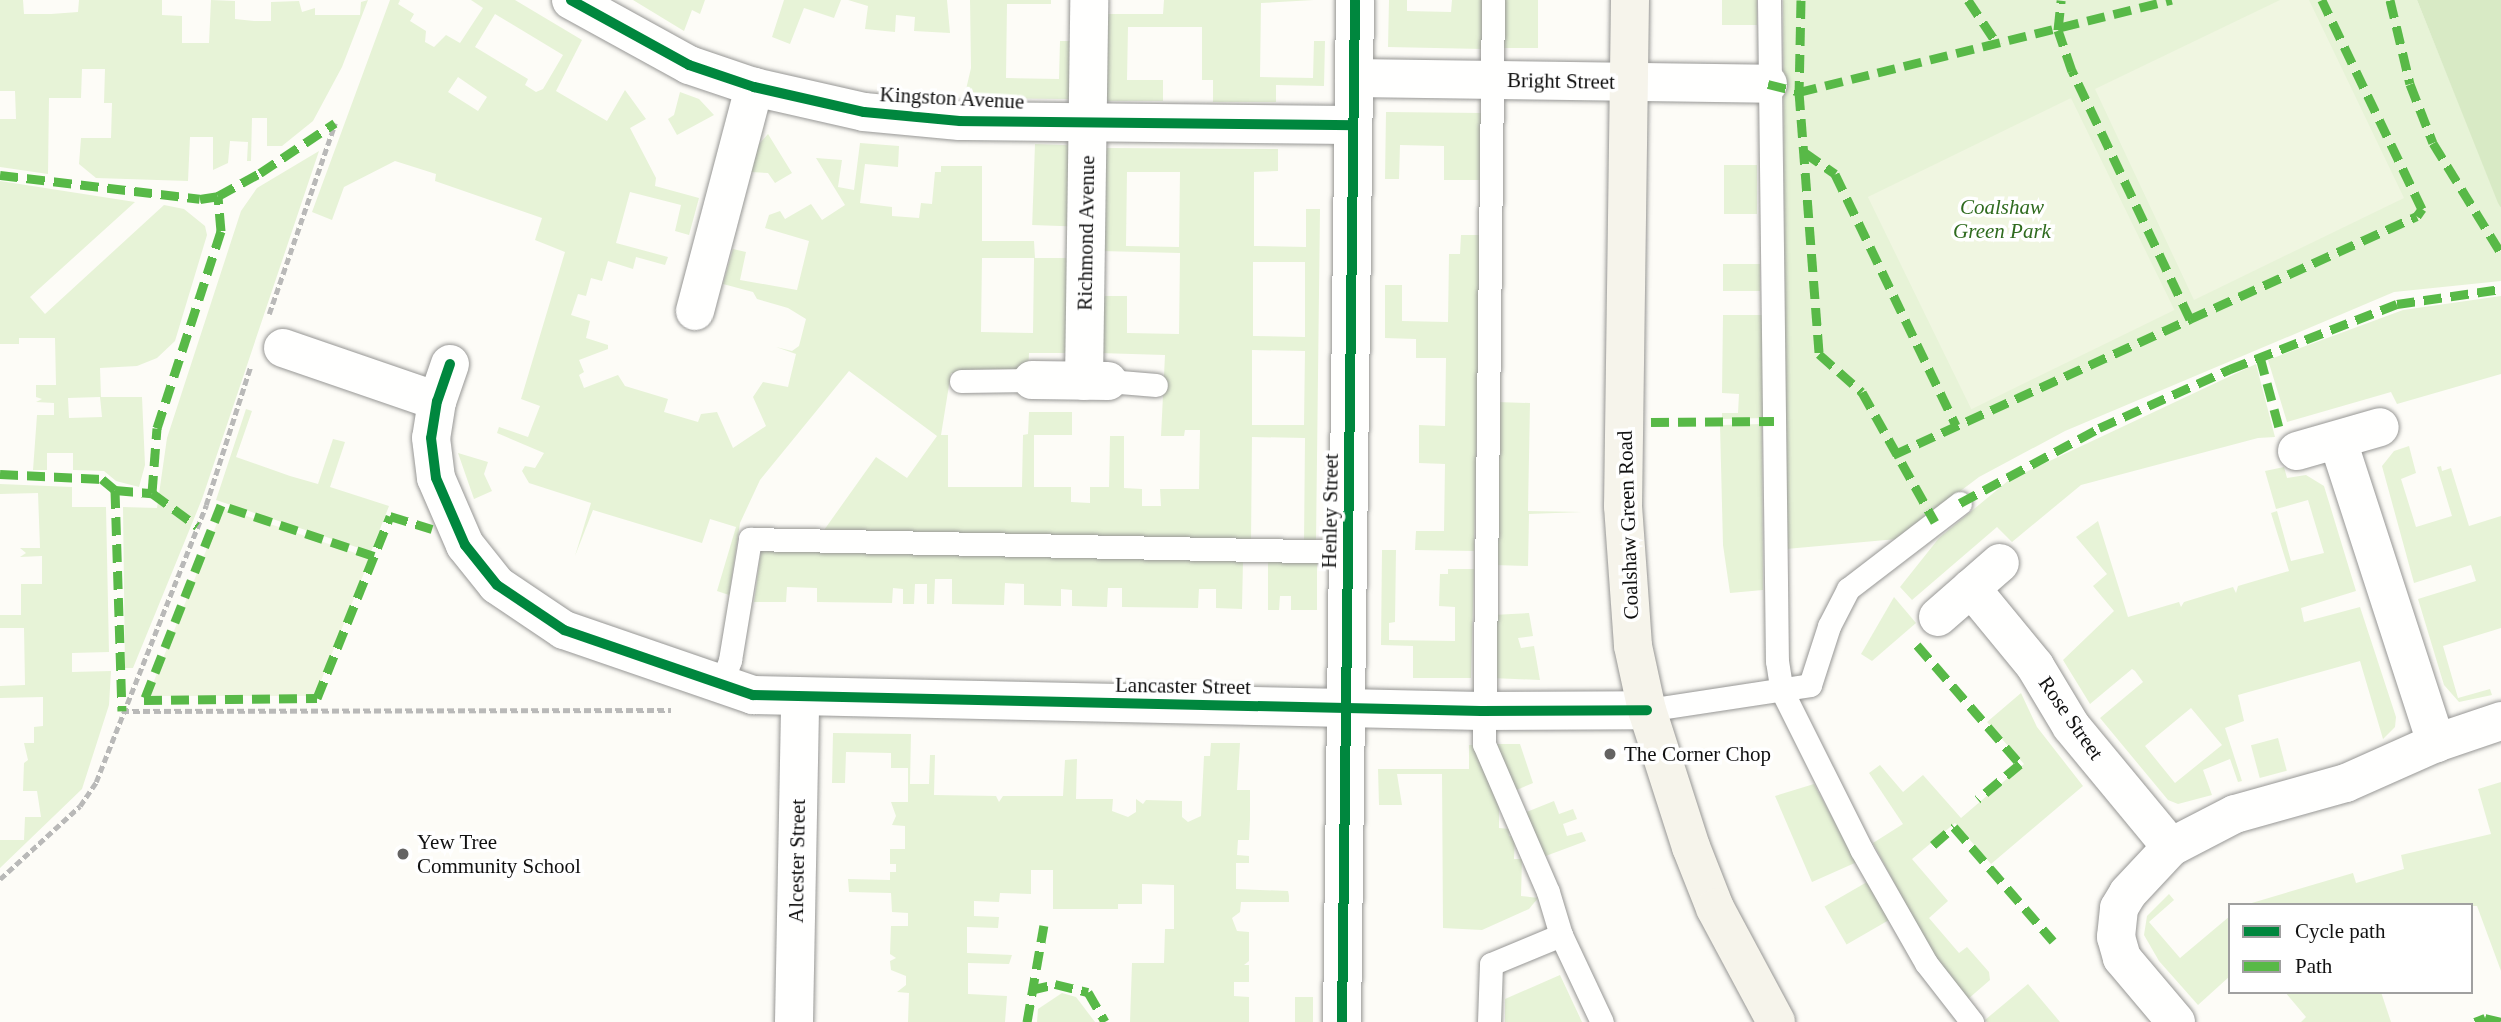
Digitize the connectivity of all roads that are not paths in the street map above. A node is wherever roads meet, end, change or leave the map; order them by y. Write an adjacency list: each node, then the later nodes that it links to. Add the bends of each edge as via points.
1 (571, 0): 11 (street, Kingston Avenue, via 689,65)
2 (1088, 0): 12 (street, Richmond Avenue)
3 (1355, 0): 7 (street, Henley Street)
4 (1493, 0): 8 (lane)
5 (1630, 0): 9 (main road, Coalshaw Green Road)
6 (1769, 0): 10 (lane)
7 (1354, 78): 8 (street, Bright Street); 13 (street, Henley Street)
8 (1493, 80): 9 (street, Bright Street); 35 (lane)
9 (1629, 82): 10 (street, Bright Street); 34 (main road, Coalshaw Green Road, via 1625,555 1633,646)
10 (1768, 84): 31 (lane, via 1777,661)
11 (754, 87): 12 (street, Kingston Avenue, via 843,108 932,120); 14 (street)
12 (1087, 123): 13 (street, Kingston Avenue); 19 (street, Richmond Avenue)
13 (1353, 125): 26 (street, Henley Street)
14 (695, 310)
15 (268, 342): 21 (street)
16 (450, 364): 21 (street, Lancaster Street)
17 (1032, 380): 18 (lane); 19 (street)
18 (961, 381)
19 (1096, 381): 20 (lane)
20 (1156, 385)
21 (437, 401): 30 (street, Lancaster Street, via 430,438 442,497 465,545 497,585 564,630)
22 (2381, 427): 23 (street)
23 (2338, 441): 24 (street); 37 (street)
24 (2297, 451)
25 (1960, 503): 31 (lane, via 1848,589 1829,626 1810,685)
26 (1349, 552): 30 (lane, via 750,539 730,660); 33 (street, Henley Street)
27 (2000, 563): 28 (street)
28 (1971, 589): 29 (street); 38 (street, Rose Street, via 2035,666 2073,729)
29 (1938, 617)
30 (721, 685): 32 (street, Lancaster Street, via 753,695)
31 (1782, 691): 34 (lane); 45 (lane, via 1861,849 1926,963)
32 (800, 700): 33 (street, Lancaster Street); 40 (street, Alcester Street)
33 (1346, 707): 35 (street, Lancaster Street); 41 (street, Henley Street)
34 (1647, 710): 35 (street, Lancaster Street); 44 (main road, Coalshaw Green Road, via 1715,908)
35 (1481, 711): 39 (lane, via 1489,757 1548,892)
36 (2501, 721): 37 (street)
37 (2436, 743): 38 (street, via 2346,783 2235,814)
38 (2171, 846): 46 (street, via 2128,893 2119,908 2116,937 2122,958)
39 (1561, 935): 42 (lane, via 1492,964); 43 (lane)
40 (794, 1022)
41 (1342, 1022)
42 (1489, 1022)
43 (1602, 1022)
44 (1776, 1022)
45 (1972, 1022)
46 (2176, 1022)

